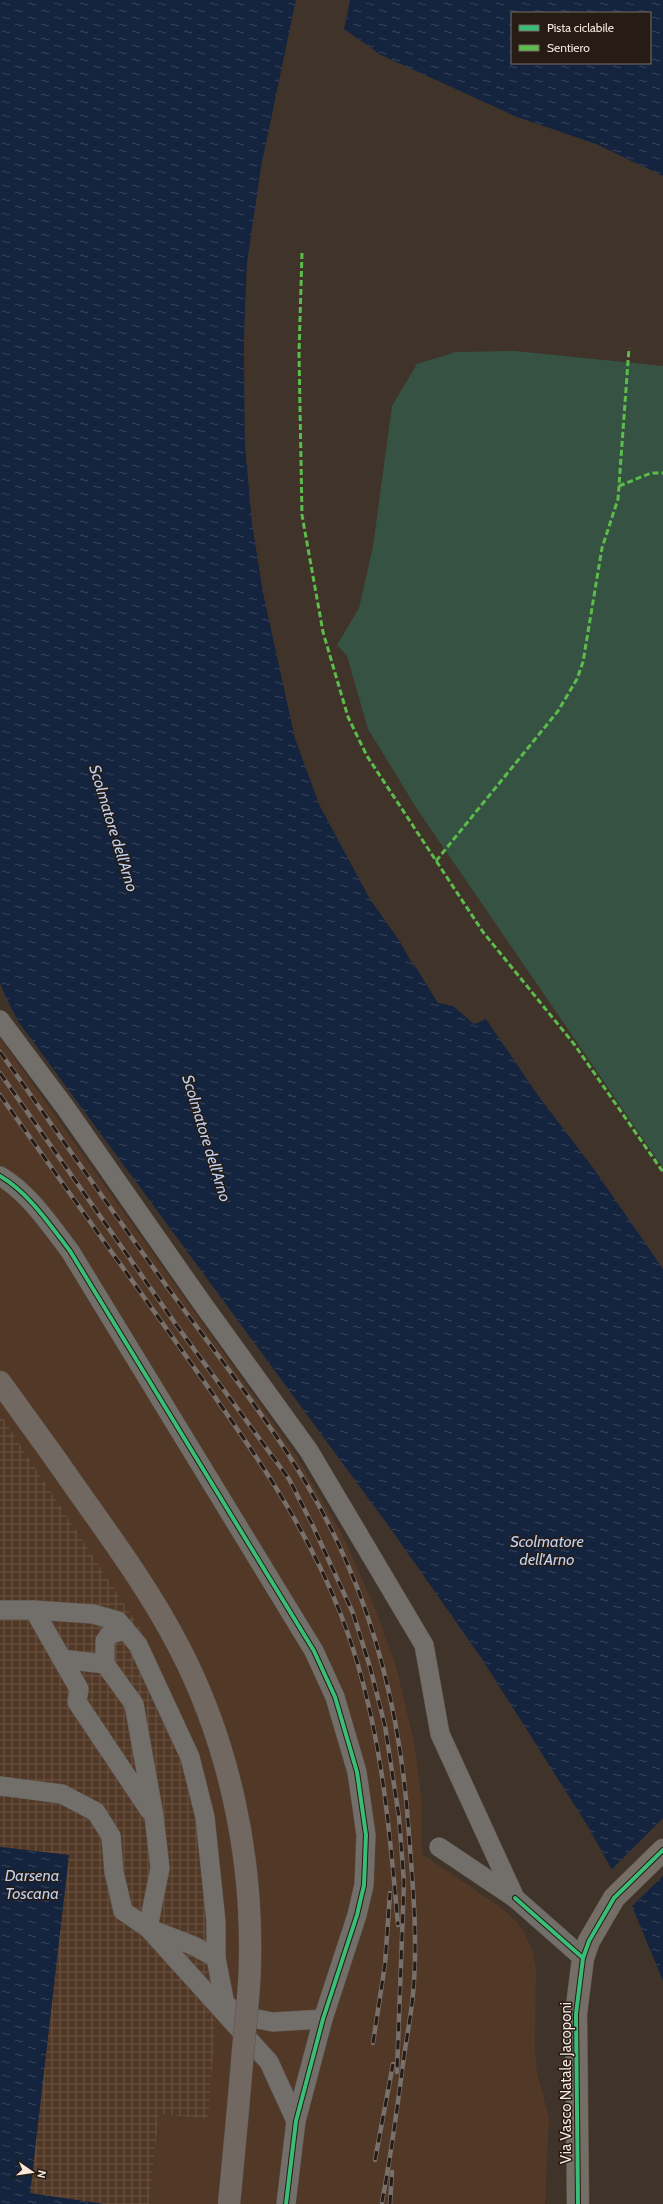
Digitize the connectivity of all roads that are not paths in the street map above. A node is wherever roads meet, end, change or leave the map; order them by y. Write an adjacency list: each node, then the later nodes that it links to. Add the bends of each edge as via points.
1 (0, 1020): 13 (street, via 65,1107 309,1451 420,1638 424,1645 440,1734)
2 (0, 1176): 17 (street, via 42,1215 70,1251 314,1651 335,1698 357,1772 366,1835 364,1885 357,1915)
3 (0, 1382): 19 (highway, bridge, via 135,1573 179,1648 206,1710 228,1780 236,1810 248,1885 250,1958)
4 (0, 1610): 5 (street)
5 (34, 1610): 6 (street, via 93,1614 118,1621); 7 (street)
6 (126, 1630): 8 (street, via 110,1634 105,1641); 15 (street, via 138,1645 190,1757 205,1817 216,1922)
7 (62, 1659): 8 (street); 10 (street, via 79,1689 76,1702)
8 (105, 1664): 10 (street, via 134,1704)
9 (0, 1786): 14 (street, via 62,1794 96,1812 111,1836 114,1872 123,1911)
10 (154, 1816): 14 (street, via 160,1868)
11 (438, 1847): 13 (street)
12 (663, 1850): 16 (main road, Via Vasco Natale Jacoponi, via 614,1898)
13 (515, 1898): 16 (street)
14 (148, 1928): 15 (street, via 194,1946); 18 (street, via 269,2062)
15 (216, 1958): 17 (street, via 225,2004 242,2016 273,2022)
16 (583, 1958): 21 (main road, Via Vasco Natale Jacoponi, via 576,2014)
17 (323, 2019): 18 (street)
18 (296, 2121): 20 (street)
19 (229, 2204)
20 (286, 2204)
21 (578, 2204)

